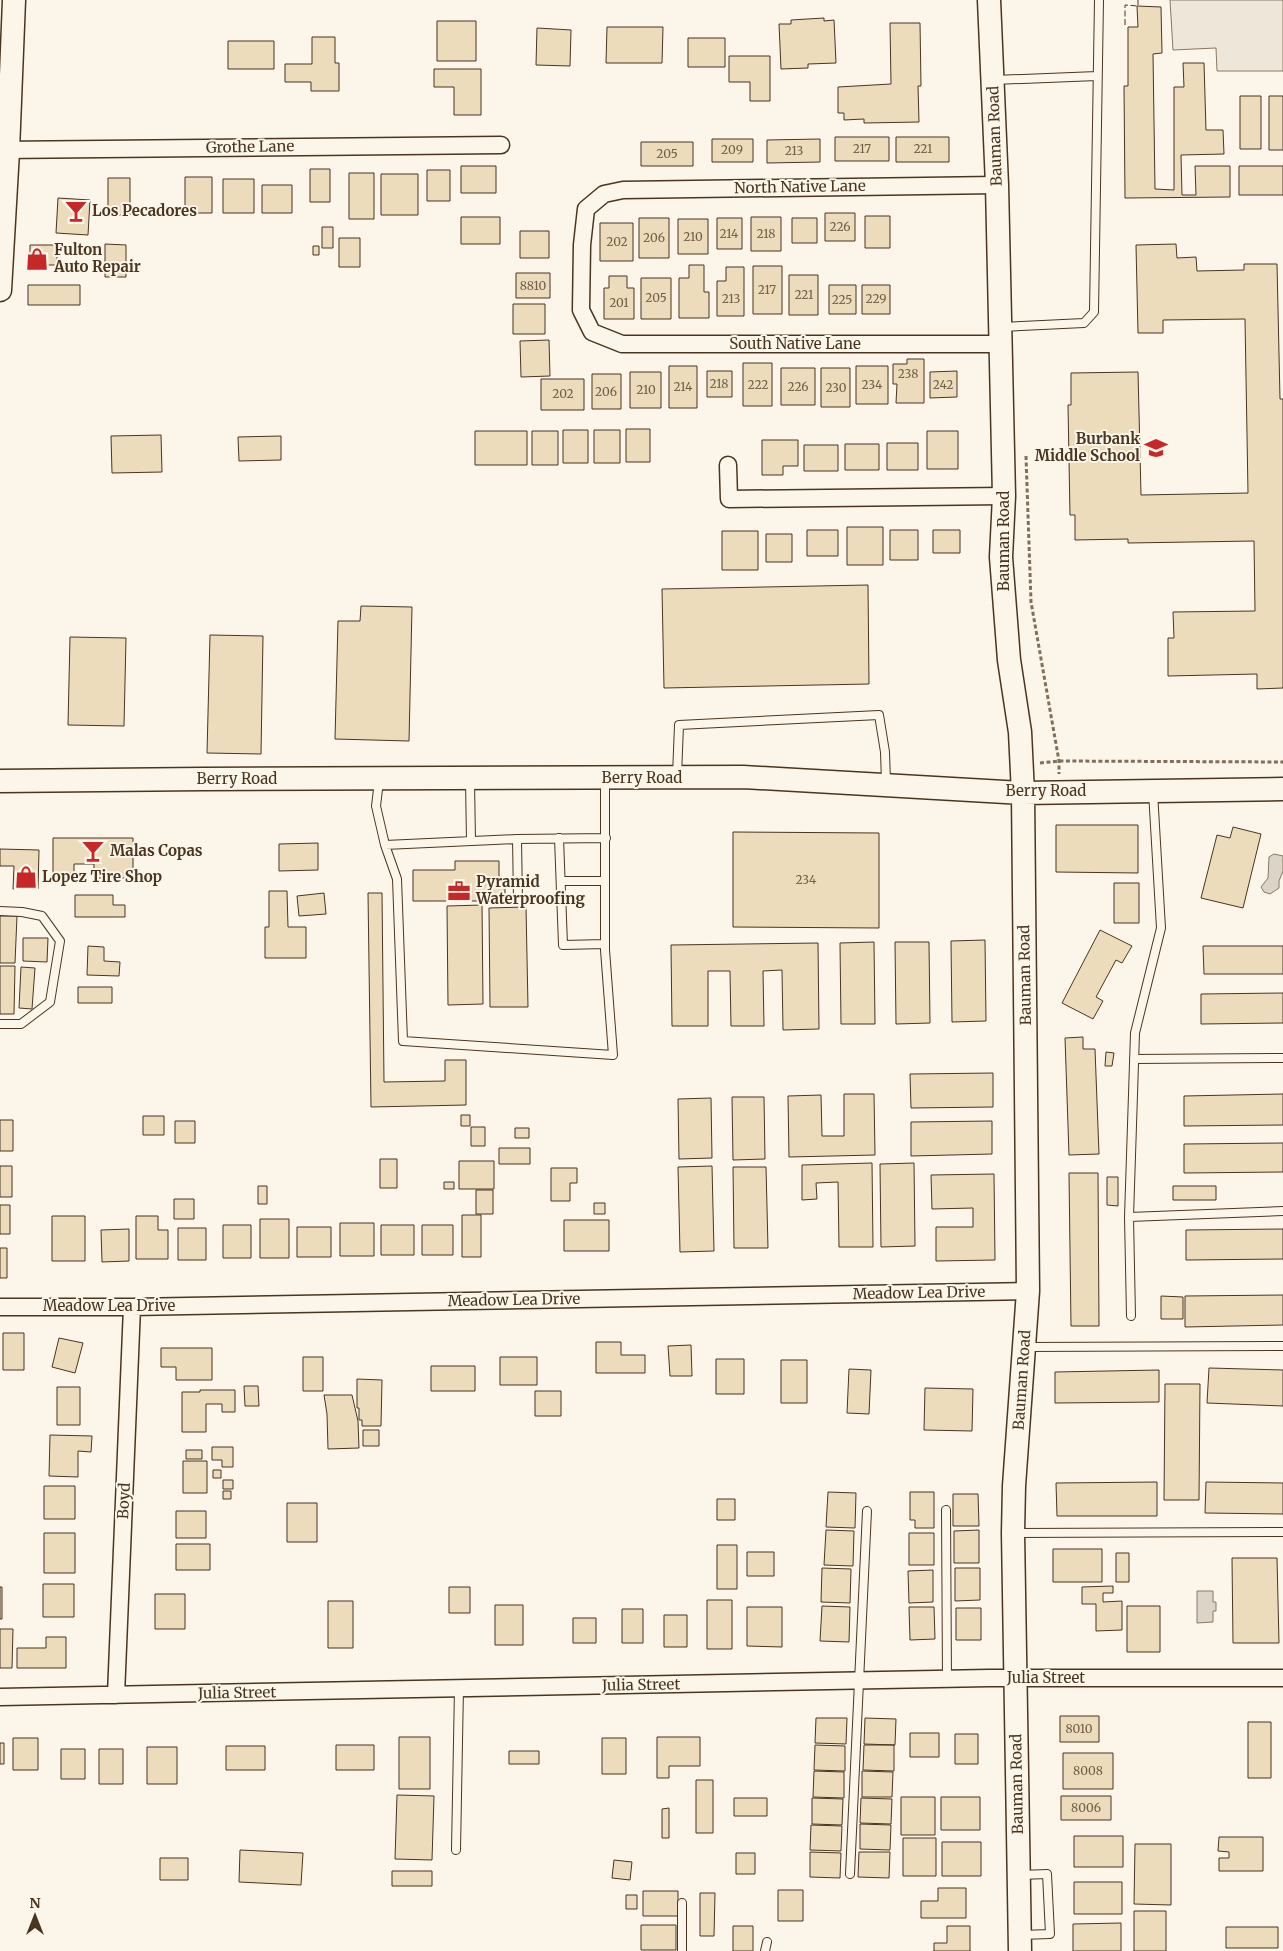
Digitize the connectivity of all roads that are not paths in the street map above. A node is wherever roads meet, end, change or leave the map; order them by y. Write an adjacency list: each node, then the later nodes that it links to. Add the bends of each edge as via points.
1 (14, 0): 7 (street)
2 (989, 0): 5 (street, Bauman Road)
3 (1099, 0): 4 (lane)
4 (1097, 76): 5 (lane); 11 (lane, via 1094,312 1084,323)
5 (992, 80): 8 (street, Bauman Road)
6 (501, 145): 7 (street, Grothe Lane)
7 (4, 150): 9 (street)
8 (997, 185): 10 (street, North Native Lane, via 633,190 604,194 586,209 582,244 581,310); 11 (street, Bauman Road)
9 (0, 290)
10 (592, 332): 11 (street, South Native Lane, via 622,344 951,344)
11 (1000, 336): 13 (street, Bauman Road)
12 (728, 465): 13 (street, via 730,499)
13 (1004, 496): 22 (street, Bauman Road, via 1001,557 1009,660 1020,732)
14 (379, 778): 15 (street, Berry Road); 18 (street, Berry Road); 27 (lane, via 376,806)
15 (470, 778): 16 (street, Berry Road); 26 (lane)
16 (604, 778): 17 (street, Berry Road); 24 (lane)
17 (677, 778): 19 (street, Berry Road, via 743,777); 19 (lane, via 679,725 879,715)
18 (0, 781)
19 (886, 785): 22 (street, Berry Road)
20 (1283, 789): 21 (street, Berry Road)
21 (1153, 790): 22 (street, Berry Road); 35 (lane, via 1161,928 1135,1033)
22 (1023, 793): 38 (street, Bauman Road)
23 (560, 838): 24 (lane); 25 (lane); 29 (lane)
24 (606, 838): 28 (lane)
25 (517, 839): 26 (lane); 30 (lane)
26 (471, 841): 27 (lane)
27 (385, 844): 32 (lane, via 397,879 403,1041 613,1055)
28 (605, 880): 29 (lane); 32 (lane)
29 (561, 881): 32 (lane, via 562,945)
30 (518, 900)
31 (0, 911): 33 (lane, via 42,916 60,941 50,1002 21,1024)
32 (605, 944)
33 (0, 1024)
34 (1283, 1058): 35 (lane)
35 (1134, 1059): 37 (lane)
36 (1283, 1211): 37 (lane)
37 (1129, 1217): 41 (lane)
38 (1028, 1291): 40 (street, Meadow Lea Drive); 43 (street, Bauman Road)
39 (0, 1307): 40 (street, Meadow Lea Drive)
40 (132, 1307): 53 (street, Boyd)
41 (1130, 1316)
42 (1283, 1346): 43 (lane)
43 (1024, 1347): 47 (street, Bauman Road)
44 (946, 1510): 50 (lane)
45 (867, 1511): 51 (lane)
46 (1283, 1532): 47 (lane)
47 (1013, 1533): 48 (street, Bauman Road)
48 (1015, 1677): 49 (street, Julia Street); 50 (street, Julia Street); 57 (street, Bauman Road)
49 (1283, 1678)
50 (947, 1679): 51 (street, Julia Street)
51 (860, 1680): 52 (street, Julia Street); 56 (lane)
52 (459, 1688): 53 (street, Julia Street); 55 (lane)
53 (116, 1696): 54 (street, Julia Street)
54 (0, 1697)
55 (456, 1850)
56 (850, 1874)
57 (1019, 1875): 60 (street, Bauman Road); 60 (lane, via 1047,1874 1050,1934)
58 (682, 1903): 61 (lane)
59 (767, 1942): 62 (lane)
60 (1020, 1943)
61 (682, 1951)
62 (765, 1951)

